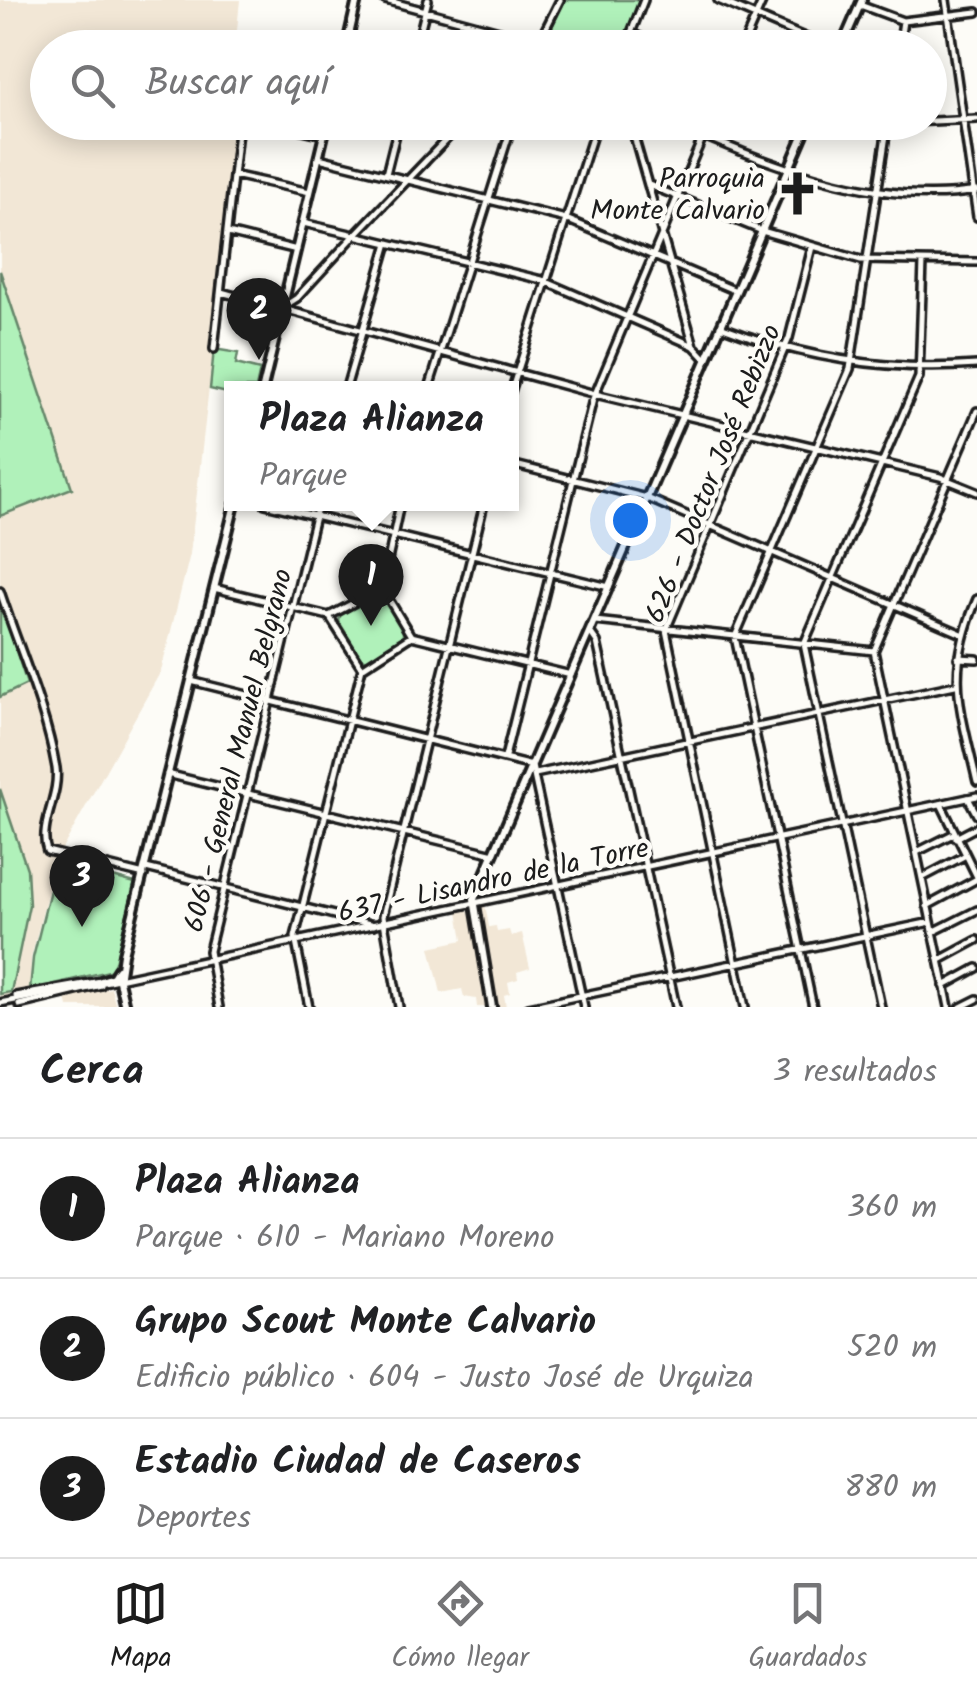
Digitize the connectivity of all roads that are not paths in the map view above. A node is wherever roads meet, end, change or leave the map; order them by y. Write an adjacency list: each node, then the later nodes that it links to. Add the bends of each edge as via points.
1 (357, 0): 15 (main road)
2 (385, 0): 10 (street)
3 (428, 0): 10 (street)
4 (644, 0): 19 (street)
5 (718, 0): 12 (street)
6 (763, 0): 12 (street)
7 (946, 0): 13 (street)
8 (556, 1): 18 (street)
9 (861, 2): 14 (street); 22 (main road)
10 (425, 10): 16 (street); 17 (street)
11 (977, 12): 13 (street)
12 (756, 17): 20 (street); 21 (street)
13 (949, 18): 14 (street); 26 (street)
14 (904, 20): 23 (street)
15 (350, 30)
16 (420, 30)
17 (506, 30)
18 (545, 30)
19 (632, 30)
20 (750, 30)
21 (787, 30)
22 (849, 30)
23 (903, 30)
24 (977, 119): 26 (street)
25 (947, 122): 26 (street)
26 (964, 122): 46 (street)
27 (237, 140): 41 (street)
28 (323, 140): 38 (main road)
29 (394, 140): 40 (street)
30 (446, 140): 42 (street)
31 (507, 140): 48 (street)
32 (592, 140): 50 (street)
33 (635, 140): 43 (street)
34 (702, 140): 47 (street)
35 (714, 140): 39 (street)
36 (802, 140): 39 (main road)
37 (885, 140): 45 (street)
38 (318, 158): 40 (street); 44 (main road)
39 (790, 170): 45 (street); 52 (main road)
40 (386, 174): 42 (street)
41 (233, 175): 44 (street); 54 (street)
42 (408, 181): 48 (street); 55 (street)
43 (649, 185): 47 (street); 53 (street)
44 (310, 192): 51 (main road)
45 (878, 192): 46 (street); 60 (street)
46 (975, 192): 49 (street)
47 (678, 195): 52 (street); 53 (street)
48 (488, 200): 50 (street); 61 (street)
49 (977, 217)
50 (566, 218): 59 (street); 65 (street)
51 (303, 222): 55 (street); 58 (main road)
52 (762, 231): 57 (street); 66 (main road)
53 (662, 232): 59 (street); 64 (street)
54 (228, 233): 58 (street); 67 (street)
55 (355, 235): 56 (street); 68 (street)
56 (388, 243): 61 (street); 71 (street)
57 (812, 246): 60 (street); 73 (street, 626 - Doctor José Rebizzo)
58 (297, 250): 68 (main road)
59 (652, 254): 64 (street); 69 (street)
60 (868, 261): 62 (street); 77 (street)
61 (468, 262): 65 (street); 75 (street)
62 (923, 262): 63 (street); 79 (street)
63 (977, 262)
64 (672, 264): 66 (street); 72 (street)
65 (546, 282): 69 (street); 80 (street)
66 (736, 290): 70 (main road)
67 (221, 292): 68 (street); 74 (street)
68 (282, 307): 71 (street); 81 (main road)
69 (626, 316): 72 (street); 85 (street)
70 (720, 326): 73 (street); 76 (main road)
71 (361, 329): 75 (street); 82 (street)
72 (694, 346): 76 (street)
73 (786, 347): 77 (street); 88 (street, 626 - Doctor José Rebizzo)
74 (214, 349)
75 (439, 350): 80 (street); 83 (street)
76 (707, 360): 87 (main road)
77 (851, 362): 79 (street); 89 (street)
78 (977, 365): 79 (street)
79 (921, 368): 90 (street)
80 (516, 370): 84 (street); 85 (street)
81 (265, 381)
82 (348, 381)
83 (431, 381)
84 (514, 381)
85 (595, 394): 87 (street); 93 (street)
86 (977, 411): 92 (street)
87 (683, 414): 88 (street); 95 (main road)
88 (749, 431): 89 (street); 102 (street, 626 - Doctor José Rebizzo)
89 (816, 448): 90 (street); 104 (street)
90 (882, 464): 92 (street); 107 (street)
91 (519, 466): 93 (street)
92 (947, 479): 94 (street); 113 (street)
93 (574, 480): 95 (street); 106 (street)
94 (977, 492)
95 (647, 498): 102 (street); 108 (main road)
96 (233, 511): 109 (main road)
97 (294, 511): 101 (street)
98 (316, 511): 101 (street, 606 - General Manuel Belgrano)
99 (398, 511): 103 (street)
100 (482, 511): 105 (street)
101 (314, 516): 103 (street); 114 (street, 606 - General Manuel Belgrano)
102 (709, 524): 104 (street); 117 (street, 626 - Doctor José Rebizzo)
103 (392, 534): 105 (street); 110 (street)
104 (771, 550): 107 (street); 121 (street)
105 (472, 554): 106 (street); 123 (street)
106 (549, 572): 108 (street); 127 (street)
107 (833, 576): 113 (street); 122 (street)
108 (609, 587): 116 (main road)
109 (214, 588): 114 (street); 130 (main road)
110 (382, 588): 115 (street); 120 (street)
111 (0, 592): 162 (street, via 53,755 57,790 44,842 48,853)
112 (977, 599): 119 (street)
113 (894, 603): 119 (street); 124 (street)
114 (292, 607): 115 (street); 132 (street, 606 - General Manuel Belgrano)
115 (329, 616): 128 (street)
116 (595, 621): 117 (street); 118 (main road)
117 (666, 630): 121 (street); 138 (street, 626 - Doctor José Rebizzo)
118 (590, 632): 129 (main road); 139 (street)
119 (962, 634): 125 (street)
120 (410, 636): 123 (street); 128 (street)
121 (735, 638): 122 (street); 136 (street)
122 (804, 644): 124 (street); 134 (street)
123 (450, 647): 127 (street); 137 (street)
124 (874, 651): 133 (street)
125 (958, 658): 126 (street); 131 (street)
126 (977, 659)
127 (526, 665): 129 (street); 140 (street)
128 (362, 668): 135 (street)
129 (571, 676): 141 (main road)
130 (191, 681): 132 (street); 142 (main road)
131 (956, 685): 133 (street); 143 (street)
132 (270, 700): 135 (street); 144 (street, 606 - General Manuel Belgrano)
133 (884, 701): 134 (street); 148 (street)
134 (818, 715): 136 (street); 151 (street)
135 (348, 719): 137 (street); 149 (street)
136 (754, 728): 138 (street); 155 (street)
137 (427, 739): 140 (street); 153 (street)
138 (688, 742): 139 (street); 156 (street, 626 - Doctor José Rebizzo)
139 (622, 756): 141 (street); 161 (street)
140 (505, 757): 141 (street)
141 (534, 770): 158 (main road); 166 (street)
142 (168, 774): 144 (street); 162 (main road)
143 (977, 782)
144 (246, 794): 149 (street); 165 (street, 606 - General Manuel Belgrano)
145 (977, 796): 146 (street, 637 - Lisandro de la Torre)
146 (968, 798): 147 (street, 637 - Lisandro de la Torre); 150 (street)
147 (941, 804): 148 (street, 637 - Lisandro de la Torre); 154 (street)
148 (907, 811): 151 (street, 637 - Lisandro de la Torre); 157 (street)
149 (325, 812): 153 (street); 168 (street)
150 (977, 815)
151 (843, 825): 155 (street, 637 - Lisandro de la Torre); 175 (street)
152 (977, 827): 154 (street)
153 (404, 832): 158 (street); 171 (street)
154 (955, 835): 157 (street); 160 (street)
155 (777, 839): 156 (street, 637 - Lisandro de la Torre); 178 (street)
156 (712, 853): 161 (street, 637 - Lisandro de la Torre); 182 (street, 626 - Doctor José Rebizzo)
157 (916, 853): 163 (street)
158 (494, 854): 167 (main road)
159 (977, 858): 160 (street)
160 (966, 859): 163 (street); 164 (street)
161 (646, 867): 166 (street, 637 - Lisandro de la Torre); 184 (street)
162 (144, 871): 165 (street); 179 (main road)
163 (922, 878): 169 (street)
164 (977, 878): 169 (street)
165 (224, 886): 168 (street); 180 (street, 606 - General Manuel Belgrano)
166 (558, 886): 167 (street, 637 - Lisandro de la Torre); 189 (street)
167 (472, 904): 171 (street, 637 - Lisandro de la Torre); 198 (main road)
168 (303, 906): 173 (street); 177 (street)
169 (928, 906): 172 (street)
170 (977, 910): 174 (street)
171 (382, 922): 173 (street, 637 - Lisandro de la Torre); 197 (street)
172 (931, 922): 174 (street); 175 (street)
173 (374, 924): 177 (street, 637 - Lisandro de la Torre)
174 (933, 932): 181 (street)
175 (866, 936): 178 (street); 204 (street)
176 (977, 940): 181 (street)
177 (296, 941): 180 (street, 637 - Lisandro de la Torre); 196 (street)
178 (800, 950): 182 (street); 203 (street)
179 (124, 954): 185 (main road); 186 (main road, via 115,976)
180 (210, 960): 185 (street, 637 - Lisandro de la Torre); 195 (street, 606 - General Manuel Belgrano)
181 (939, 960): 187 (street)
182 (736, 962): 184 (street); 202 (street, 626 - Doctor José Rebizzo)
183 (977, 968): 187 (street)
184 (669, 977): 189 (street); 201 (street)
185 (119, 981): 186 (street, 637 - Lisandro de la Torre); 194 (main road)
186 (101, 983): 188 (street, 637 - Lisandro de la Torre); 191 (street); 192 (street, 637 - Lisandro de la Torre)
187 (944, 986): 205 (street)
188 (16, 996)
189 (582, 996): 199 (street); 200 (street)
190 (977, 998): 206 (street)
191 (0, 1003)
192 (45, 1003): 193 (street, 637 - Lisandro de la Torre)
193 (18, 1005)
194 (125, 1007)
195 (219, 1007)
196 (309, 1007)
197 (399, 1007)
198 (492, 1007)
199 (528, 1007)
200 (584, 1007)
201 (676, 1007)
202 (745, 1007)
203 (813, 1007)
204 (881, 1007)
205 (949, 1007)
206 (961, 1007)

